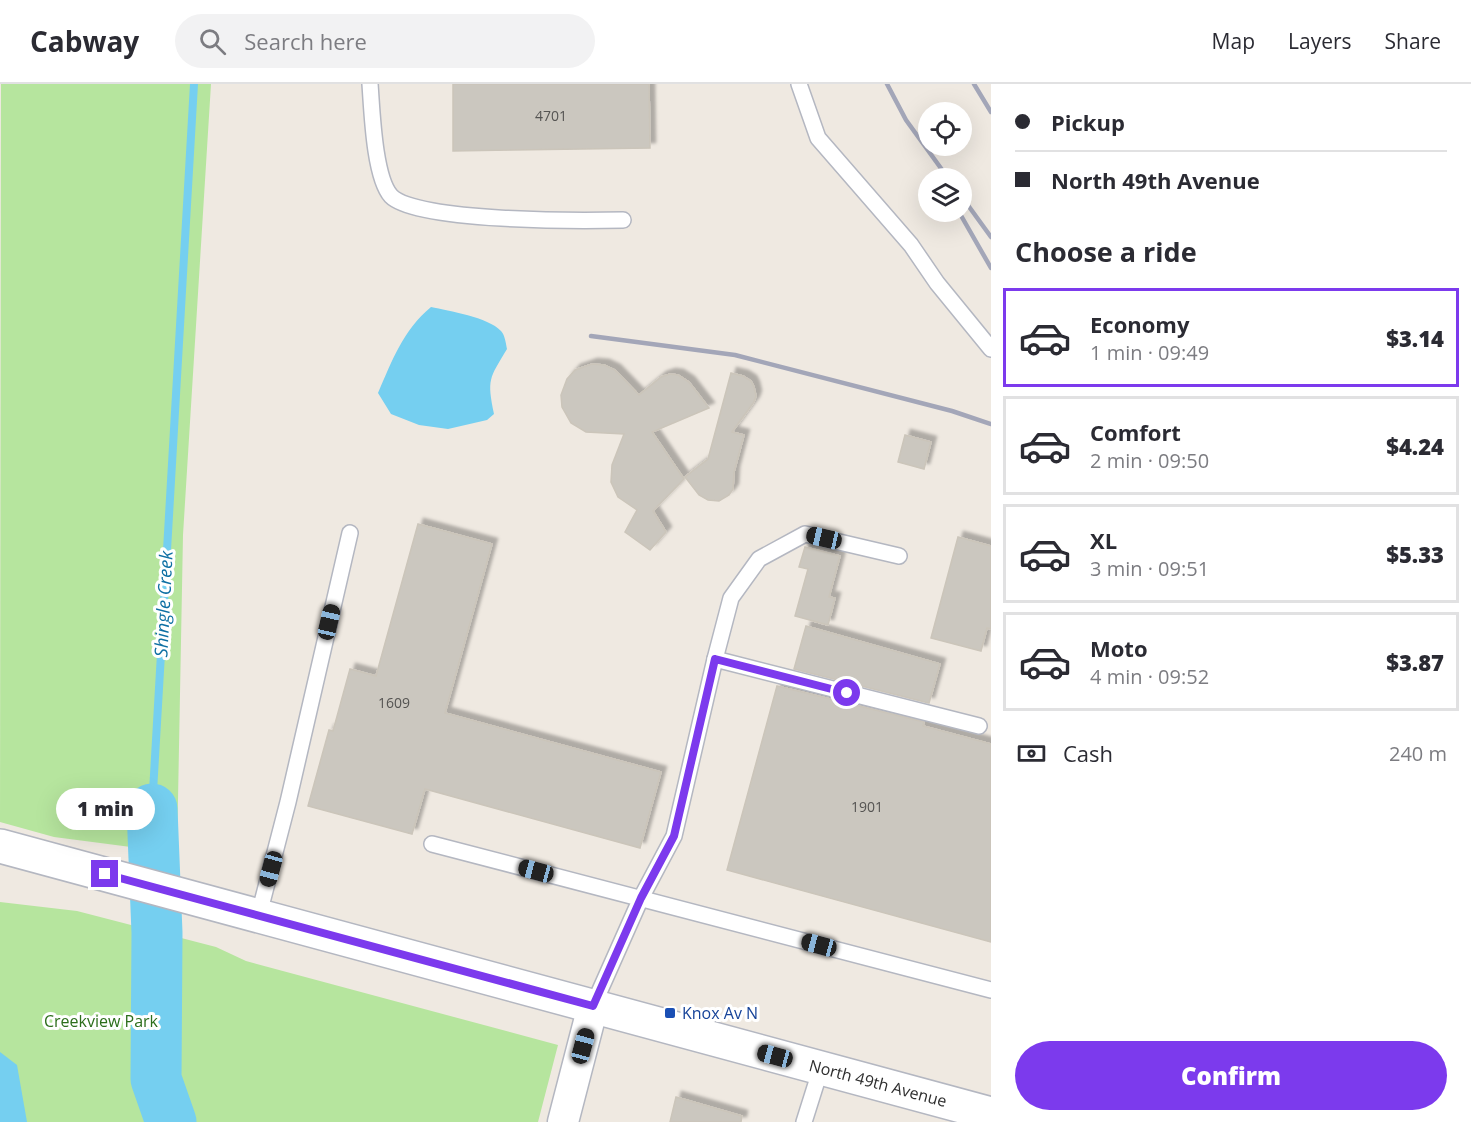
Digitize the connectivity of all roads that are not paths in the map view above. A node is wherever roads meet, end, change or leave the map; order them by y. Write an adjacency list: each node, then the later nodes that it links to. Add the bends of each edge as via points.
1 (370, 84): 3 (lane, via 380,172 392,196 416,208 481,217 561,222)
2 (800, 84): 4 (lane, via 818,138 911,245)
3 (623, 220)
4 (991, 349)
5 (350, 533): 12 (lane)
6 (899, 556): 7 (lane, via 805,534 759,558 731,598)
7 (715, 659): 8 (lane); 11 (lane, via 674,836)
8 (980, 726)
9 (432, 844): 11 (lane)
10 (0, 846): 12 (street, North 49th Avenue)
11 (641, 898): 13 (lane); 14 (lane)
12 (259, 915): 14 (street, North 49th Avenue)
13 (991, 990)
14 (593, 1006): 15 (street, North 49th Avenue); 17 (street)
15 (821, 1068): 16 (street, North 49th Avenue); 18 (lane)
16 (991, 1118)
17 (563, 1122)
18 (804, 1122)

